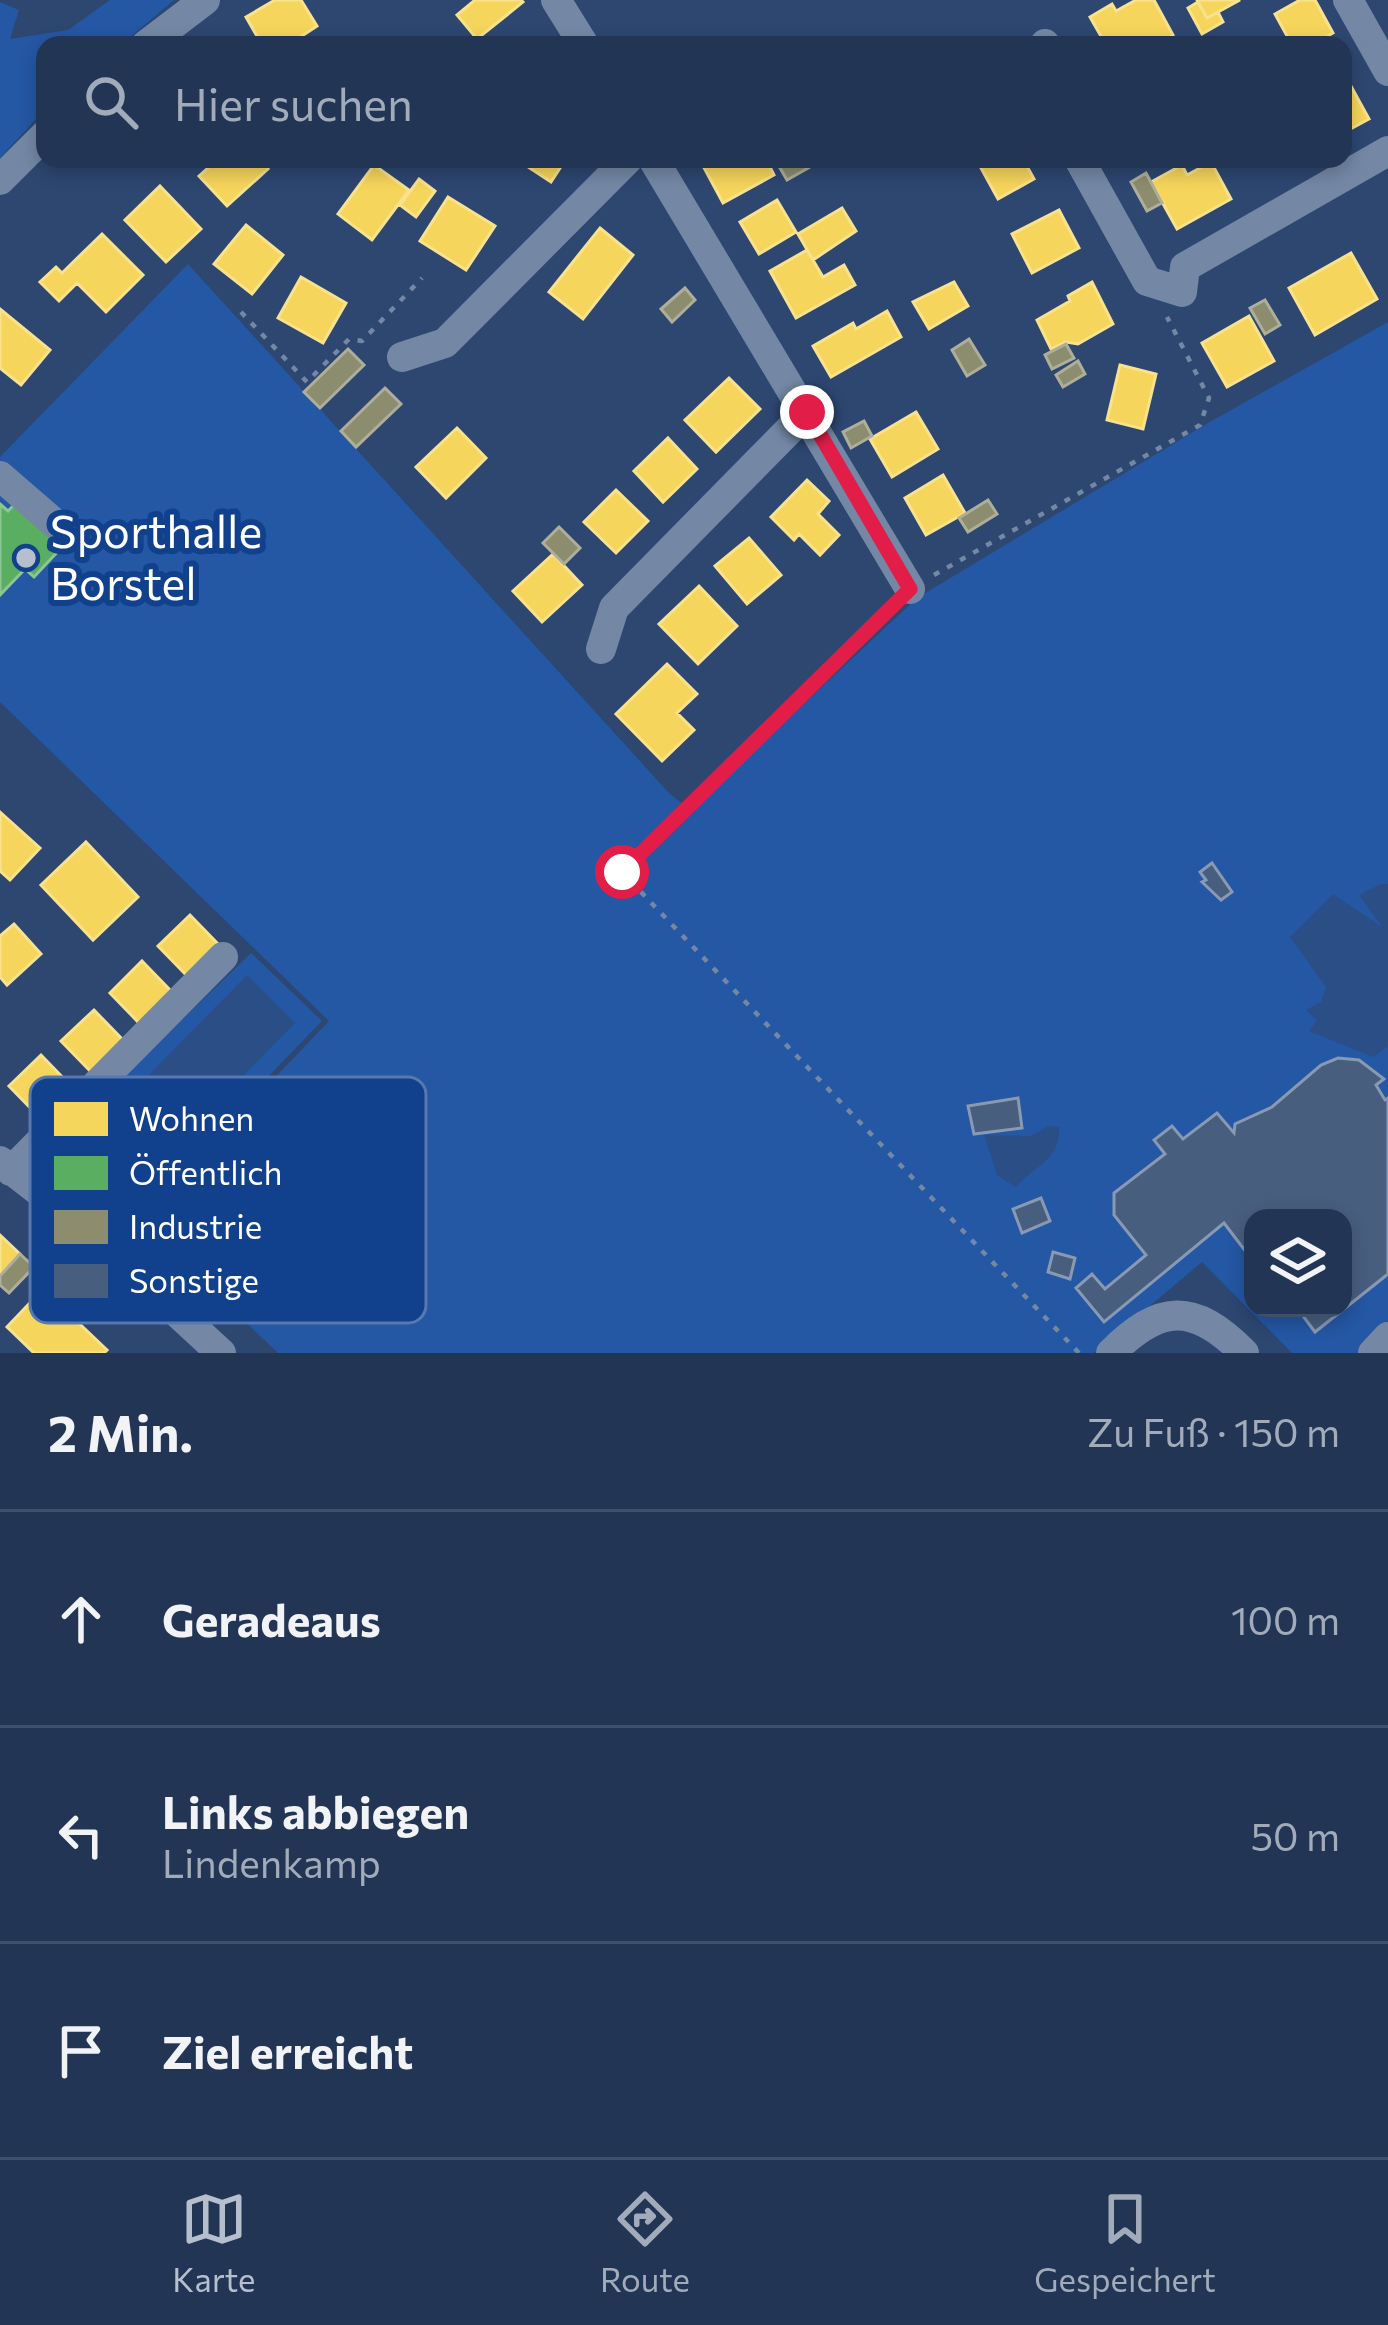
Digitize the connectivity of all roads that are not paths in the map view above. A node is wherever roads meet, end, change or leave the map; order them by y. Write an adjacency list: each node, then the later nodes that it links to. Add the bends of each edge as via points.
1 (205, 0): 4 (street)
2 (556, 0): 5 (street)
3 (1348, 0): 6 (street)
4 (158, 36)
5 (578, 36)
6 (1388, 71)
7 (36, 144): 12 (street)
8 (1388, 152): 11 (street, via 1185,267 1182,292 1148,281)
9 (619, 168): 13 (street, via 445,344)
10 (658, 168): 14 (street)
11 (1084, 168)
12 (0, 180)
13 (402, 357)
14 (807, 412): 17 (street); 18 (street, via 614,608)
15 (0, 476): 16 (street)
16 (67, 534)
17 (910, 589)
18 (601, 649)
19 (223, 957): 20 (street)
20 (98, 1077)
21 (30, 1143): 22 (street)
22 (6, 1166): 23 (street)
23 (30, 1184)
24 (188, 1323): 26 (street)
25 (1388, 1337): 29 (street)
26 (220, 1353)
27 (1111, 1353): 28 (street, via 1152,1317 1176,1314)
28 (1244, 1353)
29 (1373, 1353)

